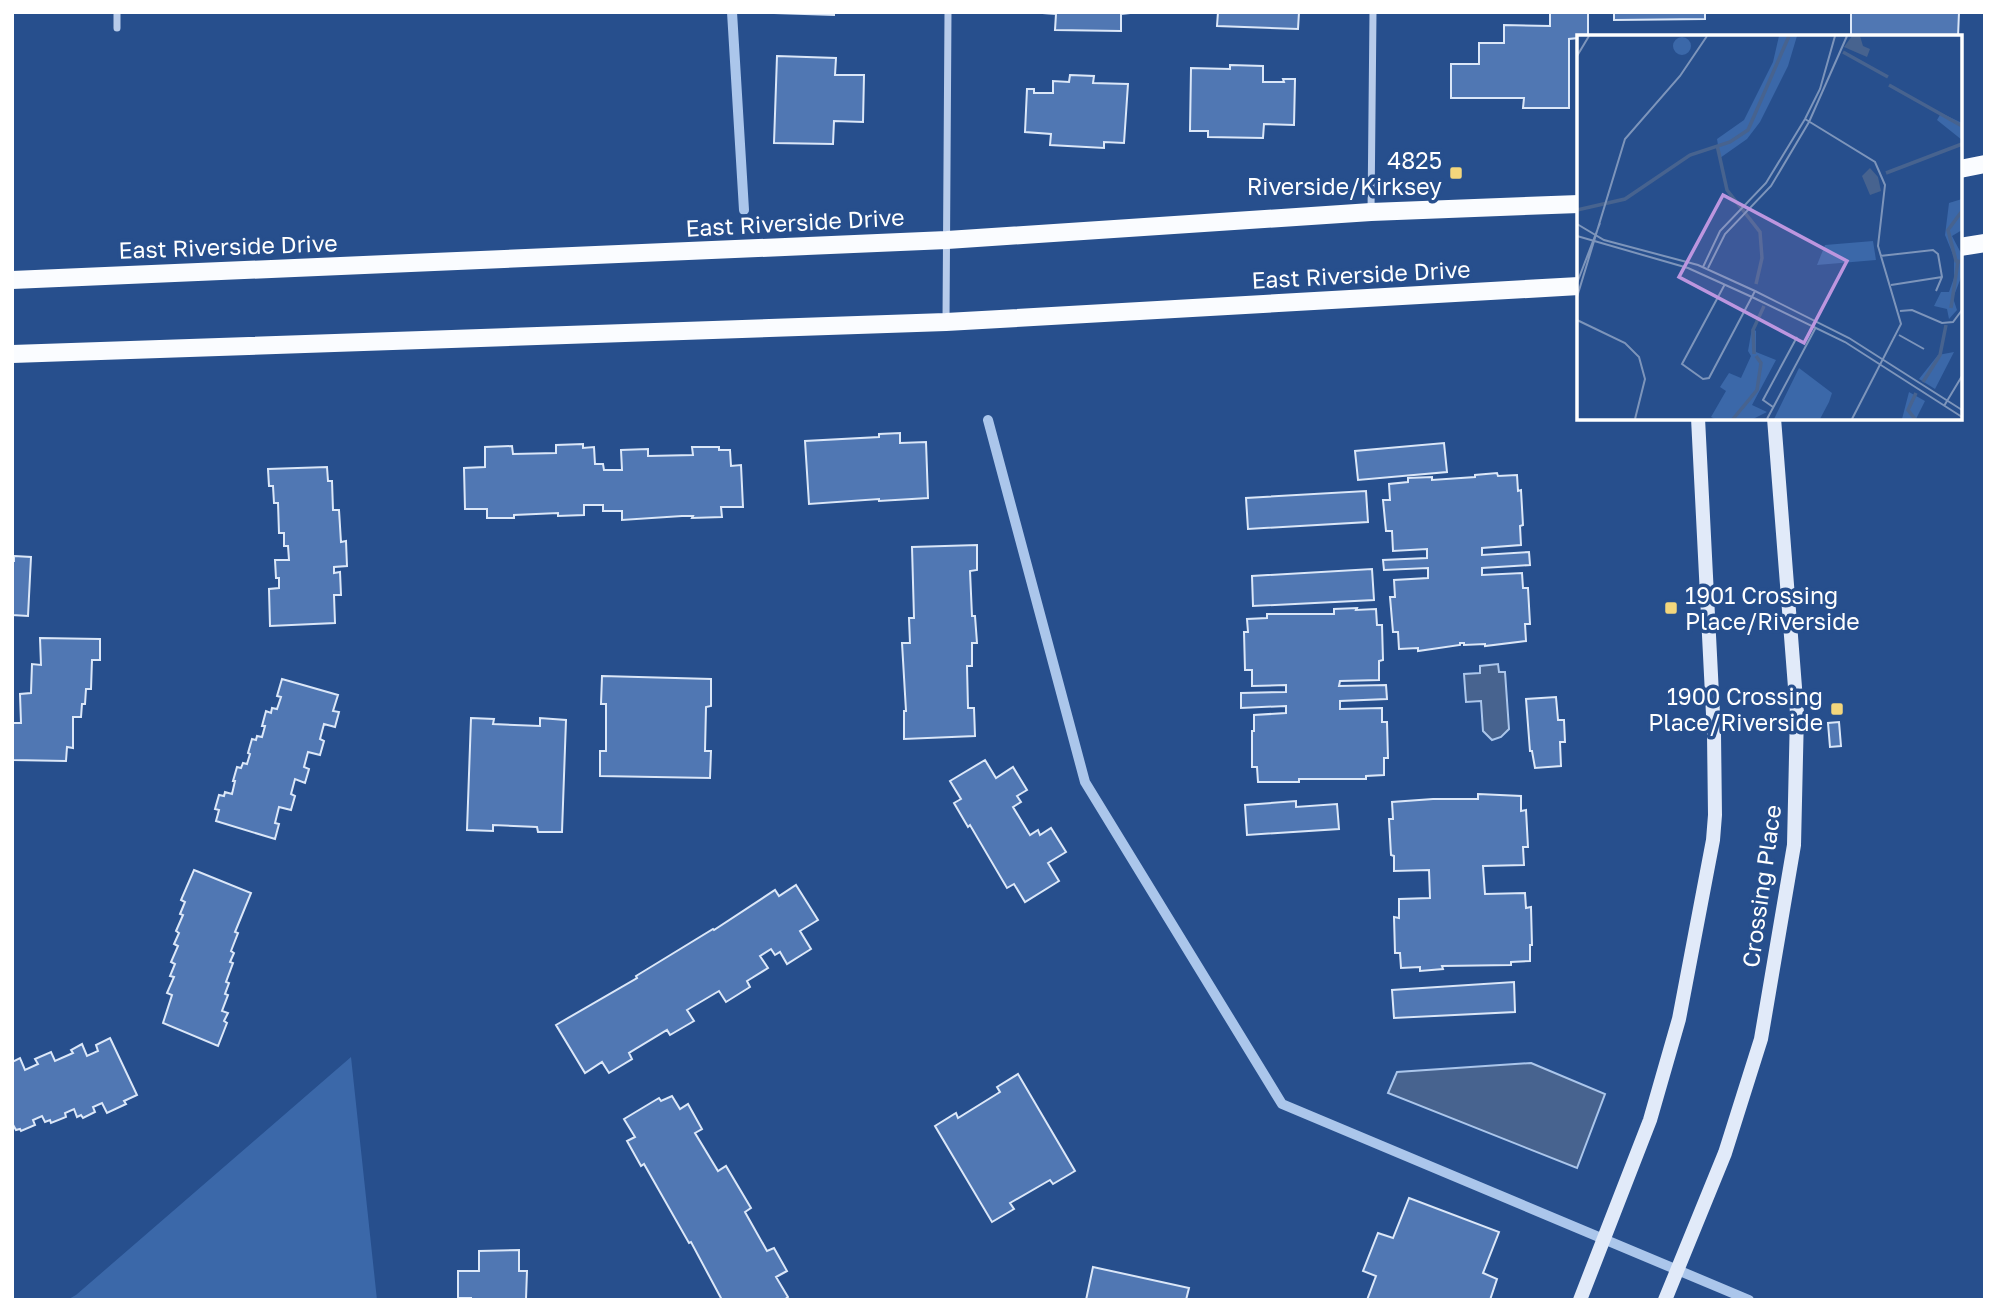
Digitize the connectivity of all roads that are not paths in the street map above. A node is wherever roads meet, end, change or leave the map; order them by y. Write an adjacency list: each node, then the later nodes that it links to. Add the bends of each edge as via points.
1 (117, 12): 4 (street)
2 (948, 12): 9 (street)
3 (1373, 12): 8 (street)
4 (117, 28)
5 (1985, 164): 6 (main road)
6 (1962, 169)
7 (1577, 204): 8 (main road, East Riverside Drive)
8 (1371, 212): 9 (main road, East Riverside Drive)
9 (947, 240): 12 (main road, East Riverside Drive); 14 (street)
10 (1985, 243): 11 (main road)
11 (1962, 247)
12 (12, 279)
13 (1577, 286): 14 (main road, East Riverside Drive)
14 (946, 322): 15 (main road, East Riverside Drive)
15 (12, 354)
16 (1698, 420): 19 (street, via 1714,734 1713,840 1679,1019 1650,1121)
17 (1774, 420): 18 (street, Crossing Place, via 1797,713 1794,845 1761,1039 1725,1153)
18 (1665, 1298)
19 (1580, 1300)

